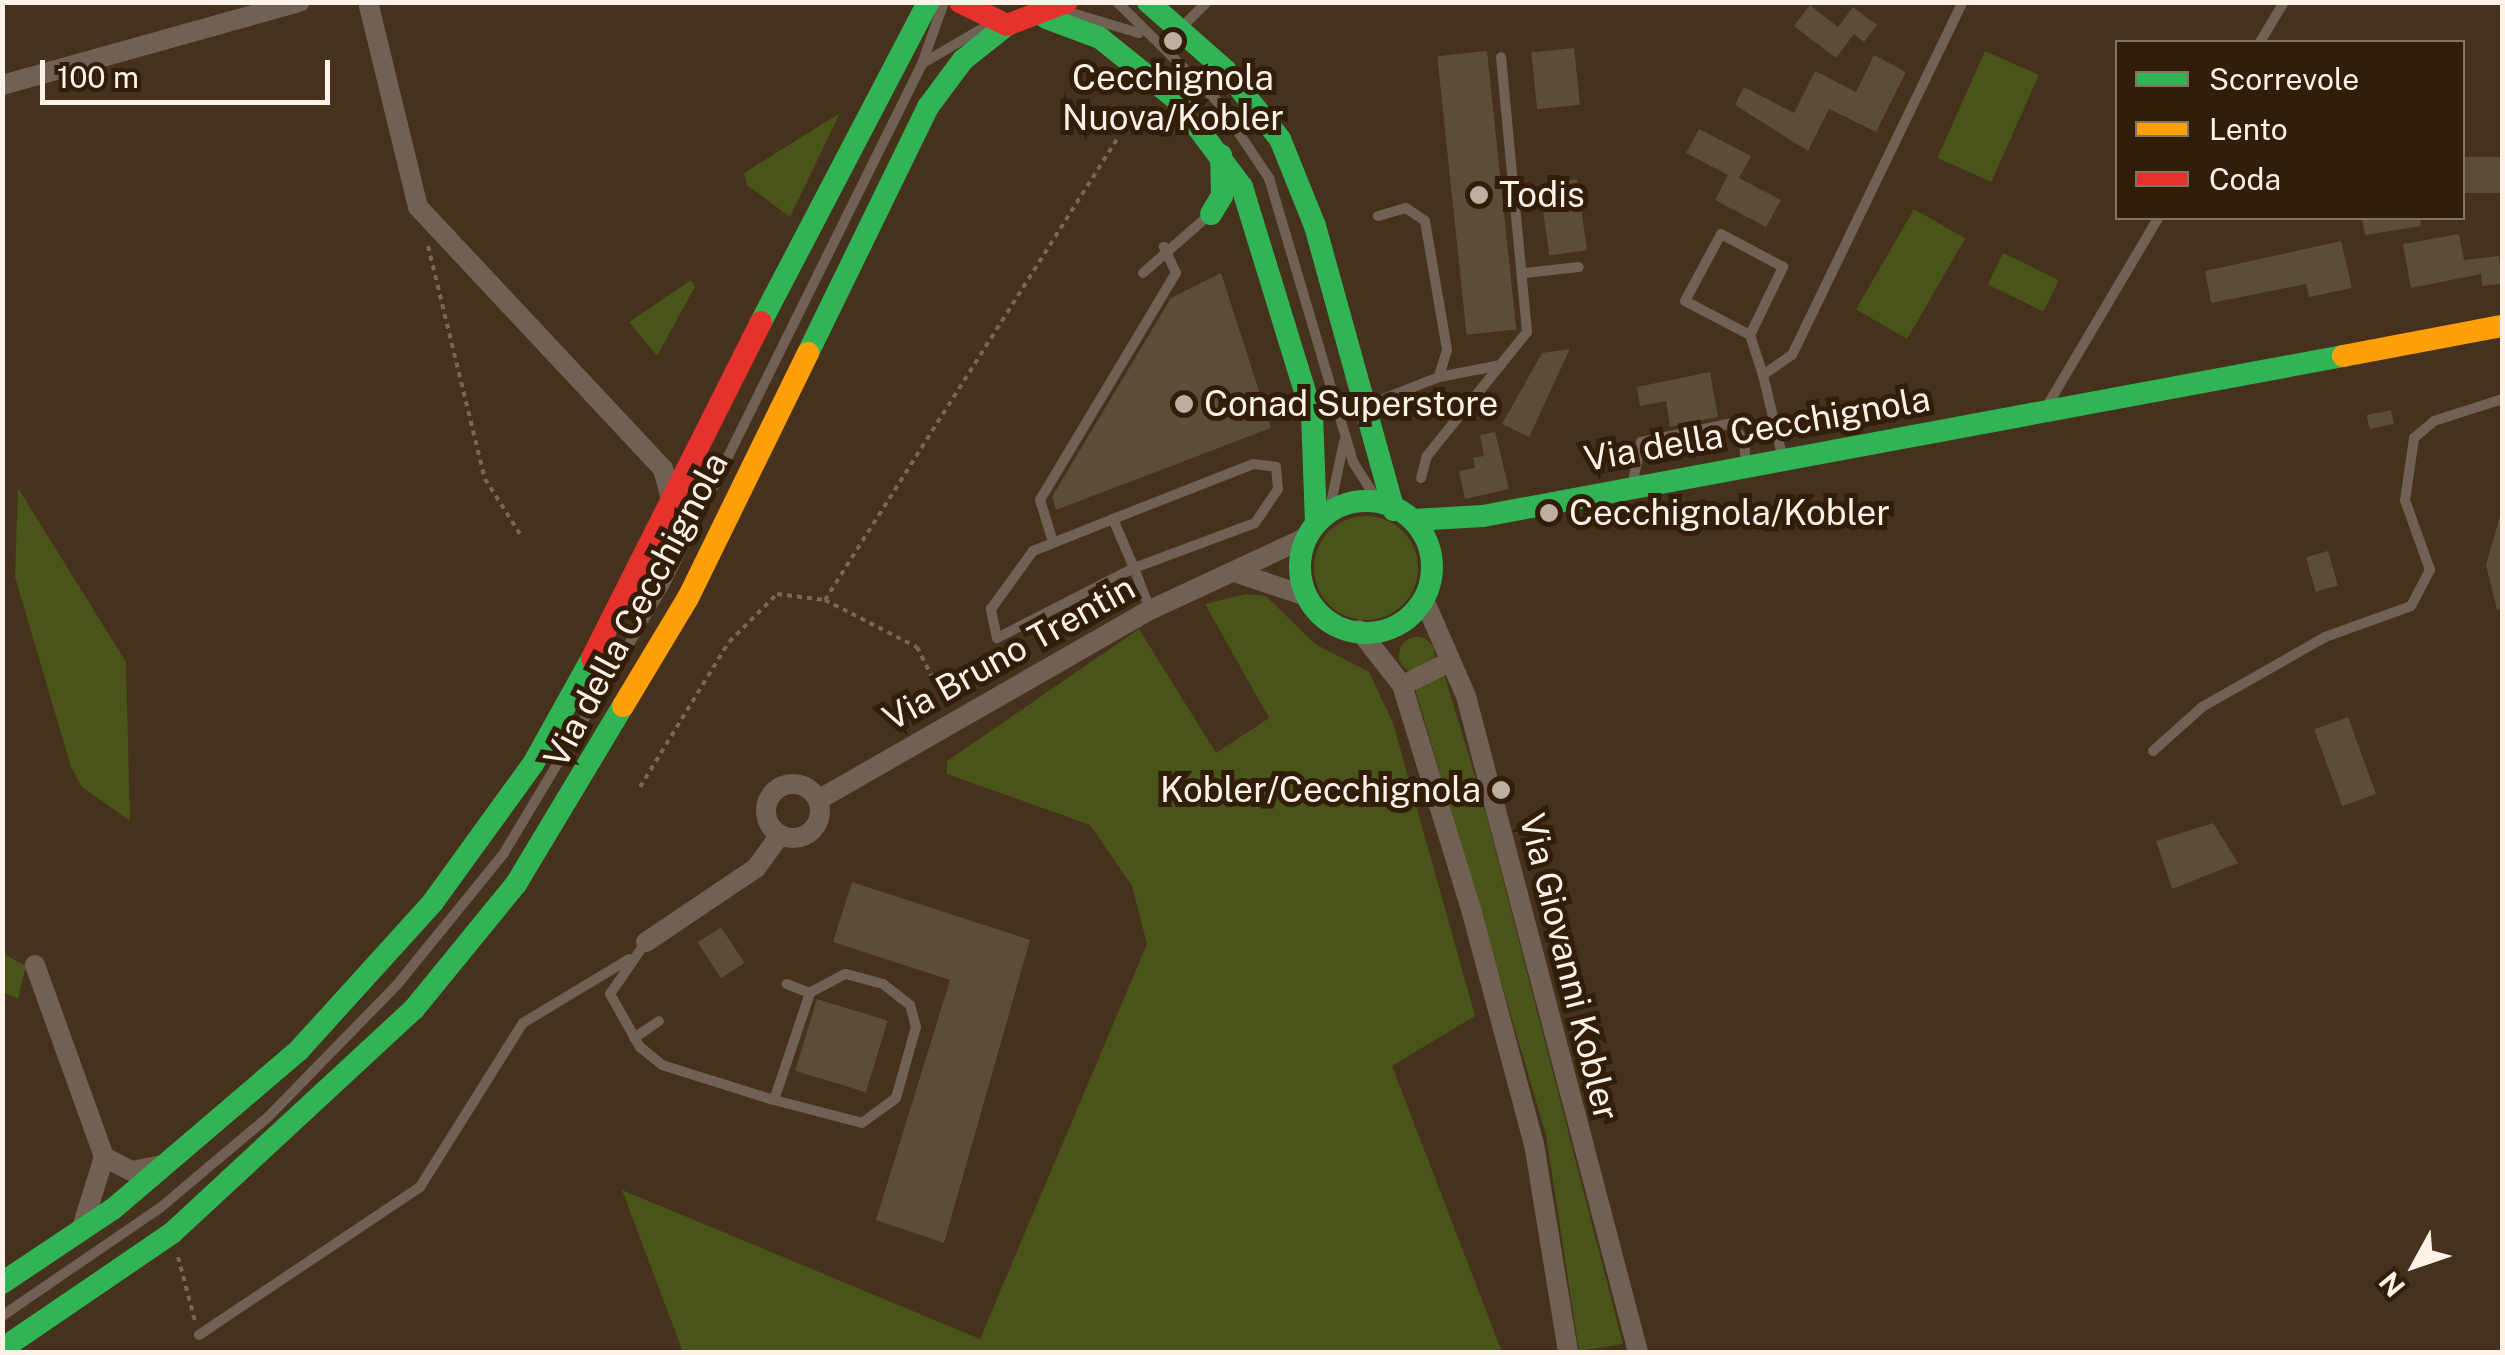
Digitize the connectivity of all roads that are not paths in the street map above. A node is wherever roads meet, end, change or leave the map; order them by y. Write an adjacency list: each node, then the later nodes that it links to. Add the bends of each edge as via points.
1 (300, 2): 18 (street)
2 (928, 2): 40 (street, Via della Cecchignola)
3 (944, 2): 17 (lane, Via della Cecchignola)
4 (960, 2): 12 (street)
5 (1117, 2): 14 (lane)
6 (1148, 2): 13 (street)
7 (1207, 2): 13 (lane)
8 (2284, 2): 15 (lane)
9 (1962, 4): 32 (lane, via 1792,354)
10 (364, 5): 38 (street, via 418,207)
11 (1057, 10): 12 (street); 14 (lane); 19 (street, via 1100,38)
12 (999, 24): 17 (lane); 77 (street, Via della Cecchignola, via 928,107 672,630 516,884 361,1064 172,1234)
13 (1180, 30): 31 (street, via 1280,139)
14 (1144, 36): 39 (lane, via 1218,102 1270,178)
15 (2261, 40)
16 (1500, 58): 27 (lane)
17 (922, 64): 75 (lane, Via della Cecchignola, via 612,686 504,853 396,986 280,1106 160,1208)
18 (2, 84)
19 (1213, 140): 20 (street, via 1225,170); 23 (street)
20 (1210, 214): 23 (street, via 1243,219); 24 (lane)
21 (1378, 216): 33 (lane, via 1406,208 1424,221 1447,350)
22 (2157, 220): 36 (lane)
23 (1263, 244): 49 (street, via 1282,306 1272,348 1301,373 1316,439)
24 (1164, 247): 26 (lane); 50 (lane, via 1176,273 1040,500)
25 (1579, 267): 27 (lane)
26 (1143, 273)
27 (1524, 273): 30 (lane, via 1527,332)
28 (2502, 326): 36 (street, Via della Cecchignola)
29 (1750, 335): 29 (lane, via 1685,302 1721,234 1783,266); 32 (lane)
30 (1502, 365): 33 (lane); 43 (lane, via 1426,456)
31 (1358, 370): 34 (street); 37 (street)
32 (1763, 375): 41 (lane)
33 (1440, 377): 34 (lane)
34 (1385, 398): 37 (street)
35 (2502, 399): 60 (lane, via 2434,421 2414,438 2406,500 2430,570 2411,606 2324,638 2202,707)
36 (2044, 412): 41 (street, Via della Cecchignola)
37 (1368, 426): 46 (street)
38 (632, 436): 40 (street, via 670,457); 45 (street, via 673,484)
39 (1344, 436): 46 (lane); 49 (lane)
40 (702, 443): 45 (street, Via della Cecchignola)
41 (1784, 460): 42 (street, Via della Cecchignola)
42 (1746, 465): 44 (street, Via della Cecchignola); 44 (lane, via 1744,439 1728,424 1642,442)
43 (1421, 478)
44 (1632, 486): 47 (street, Via della Cecchignola)
45 (670, 509): 72 (street, Via della Cecchignola, via 533,764 432,902 299,1050)
46 (1396, 512): 47 (street, Via della Cecchignola); 49 (street); 51 (street)
47 (1483, 516): 51 (street)
48 (1114, 519): 50 (lane); 52 (lane); 52 (lane, via 1253,464 1276,467 1278,488 1255,523)
49 (1316, 525): 53 (street, Via Bruno Trentin); 54 (street, via 1296,563)
50 (1054, 542): 52 (lane, via 1004,584 991,610 996,638)
51 (1435, 566): 55 (street)
52 (1134, 568): 56 (lane)
53 (1238, 574): 54 (street); 56 (street, Via Bruno Trentin)
54 (1306, 596): 57 (street)
55 (1425, 602): 57 (street, via 1397,626); 79 (street, Via Giovanni Kobler, via 1466,696)
56 (1150, 610): 61 (street, Via Bruno Trentin)
57 (1358, 630): 78 (street, via 1402,685 1472,913 1537,1158)
58 (1442, 666): 59 (street)
59 (1411, 681)
60 (2153, 751)
61 (818, 800): 62 (street, Via Bruno Trentin, via 812,831); 62 (street, via 801,786 779,788 766,817)
62 (780, 835): 63 (street, Via Bruno Trentin, via 756,868)
63 (646, 942): 64 (lane)
64 (628, 959): 69 (lane, via 610,997); 76 (lane, via 523,1023 420,1186)
65 (35, 965): 71 (street)
66 (787, 984): 67 (lane)
67 (810, 993): 70 (lane); 70 (lane, via 830,976 852,975 910,1004 916,1028 896,1098 862,1123)
68 (659, 1021): 69 (lane)
69 (634, 1038): 70 (lane, via 662,1064)
70 (774, 1100)
71 (104, 1157): 72 (street, via 132,1170); 73 (street)
72 (172, 1162): 73 (street, Via della Cecchignola)
73 (80, 1232): 74 (street, Via della Cecchignola)
74 (2, 1282)
75 (2, 1316)
76 (199, 1335)
77 (2, 1349)
78 (1568, 1352)
79 (1638, 1352)

